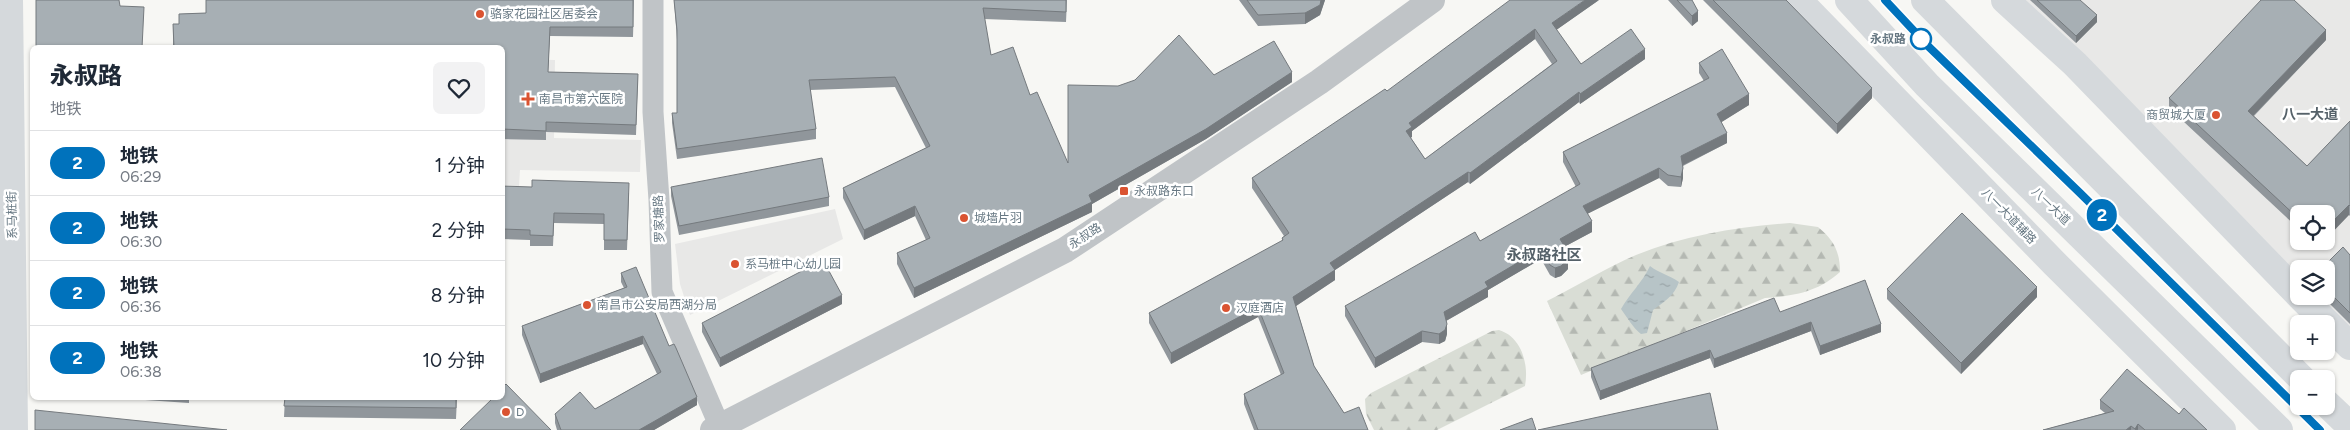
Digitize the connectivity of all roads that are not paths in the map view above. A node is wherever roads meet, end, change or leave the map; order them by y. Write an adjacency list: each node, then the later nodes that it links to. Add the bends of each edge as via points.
1 (10, 0): 15 (main road, 系马桩街)
2 (653, 0): 14 (street, 罗家塘路, via 653,112 662,292)
3 (1432, 0): 14 (street, 永叔路, via 1319,82 1065,250)
4 (1798, 0): 16 (main road, 八一大道辅路)
5 (1848, 0): 17 (main road, 八一大道, via 1927,85)
6 (1925, 0): 11 (main road)
7 (2005, 0): 8 (main road, via 2080,70)
8 (2290, 286)
9 (2309, 305): 10 (main road)
10 (2350, 346)
11 (2293, 370)
12 (2335, 412): 13 (main road)
13 (2350, 426)
14 (716, 428)
15 (14, 430)
16 (2222, 430)
17 (2280, 430)

